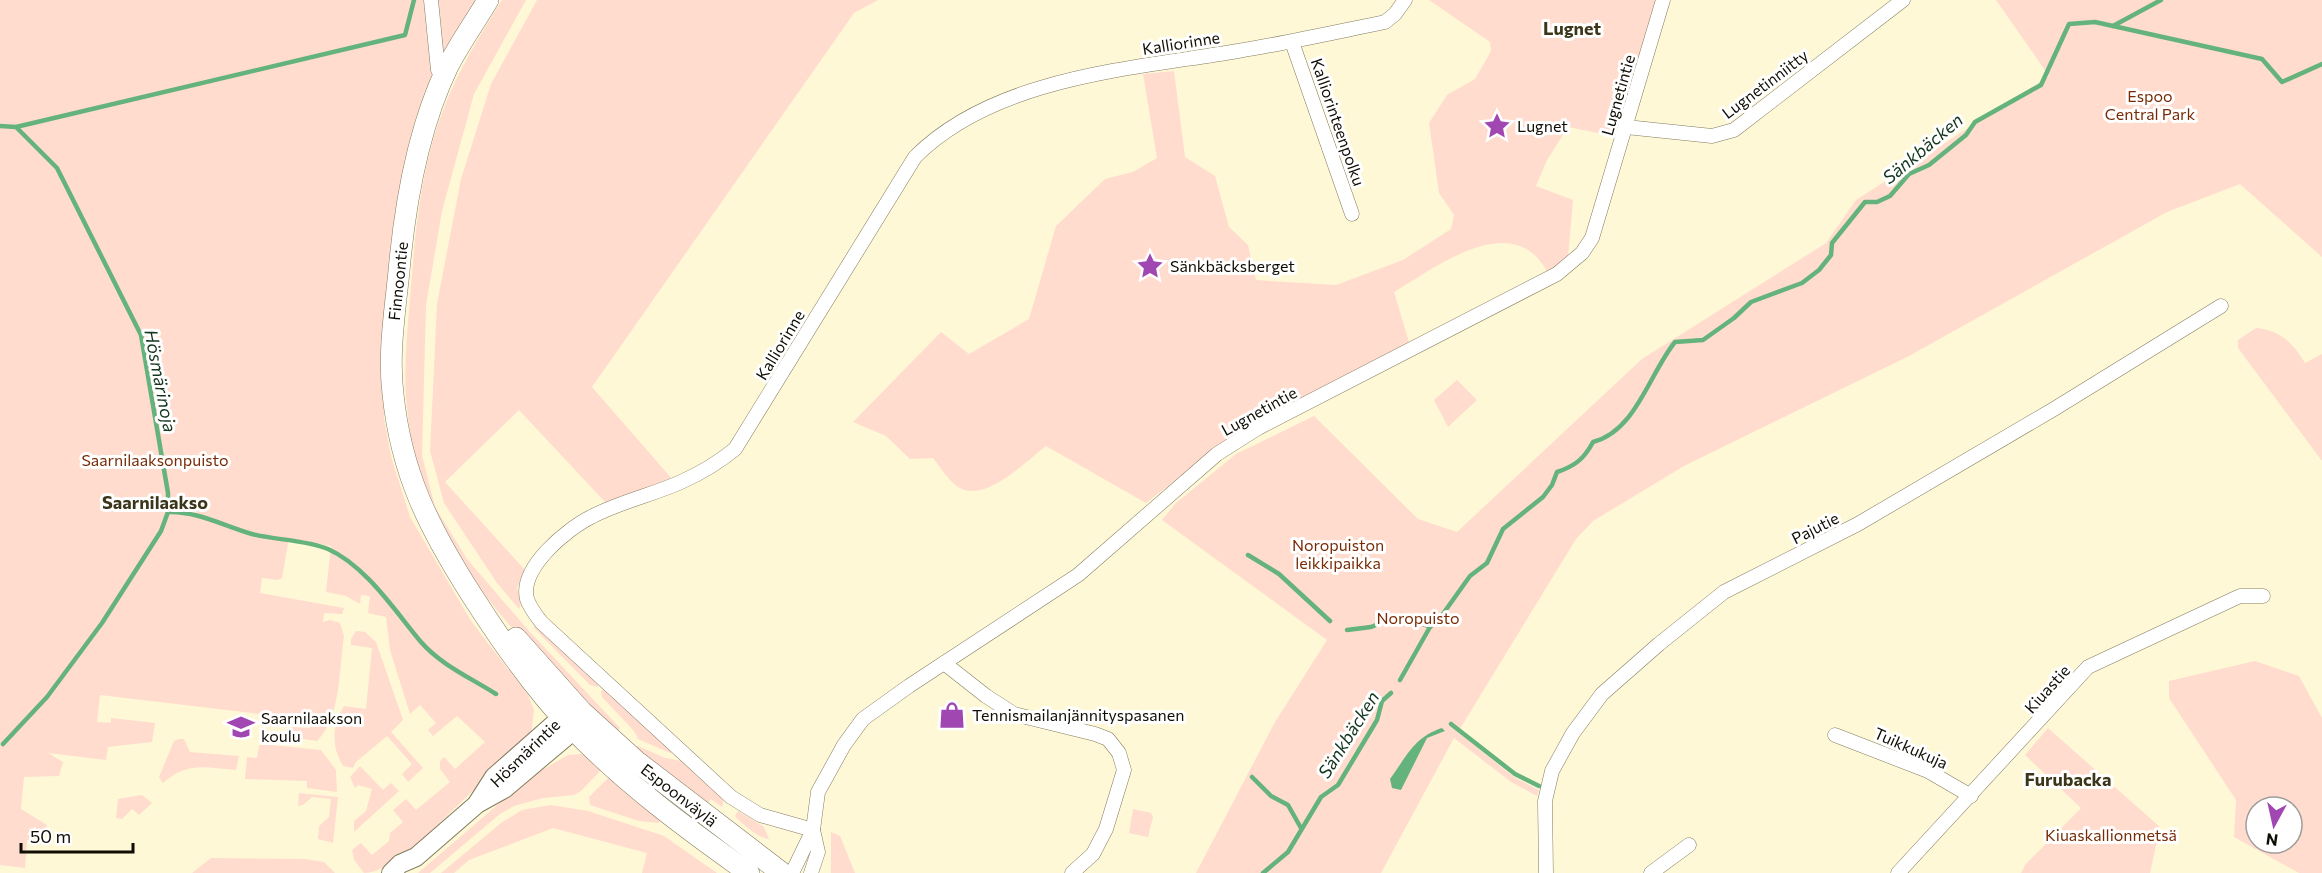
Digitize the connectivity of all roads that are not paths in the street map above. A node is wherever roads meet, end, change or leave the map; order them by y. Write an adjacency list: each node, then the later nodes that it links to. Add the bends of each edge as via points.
1 (431, 0): 7 (street, via 438,70)
2 (488, 0): 7 (main road, Finnoontie)
3 (1405, 0): 6 (street, Kalliorinne, via 1385,22)
4 (1663, 0): 8 (street, Lugnetintie)
5 (1903, 0): 8 (street, Lugnetinniitty, via 1734,130 1712,136)
6 (1292, 42): 9 (street, Kalliorinteenpolku); 16 (street, Kalliorinne, via 1140,66 1008,97 926,145 735,449 693,476 592,516 540,558 527,584 526,597 542,622 731,797 760,815)
7 (444, 76): 13 (main road, Finnoontie, via 425,125 401,243 393,394 415,494 454,567 503,644)
8 (1626, 128): 12 (street, Lugnetintie, via 1592,238 1582,253 1557,274 1231,445 1078,575)
9 (1352, 214)
10 (2221, 306): 25 (street, Pajutie, via 1858,524 1724,592 1659,644 1602,694 1573,733 1552,771 1545,801)
11 (2263, 596): 15 (street, Kiuastie, via 2240,596 2088,667)
12 (944, 663): 16 (street, Lugnetintie, via 855,728 818,792); 24 (street, via 1014,714 1095,734 1108,739 1119,753 1124,770 1106,829 1093,854)
13 (572, 720): 18 (street, Hösmärintie, via 504,789 477,804); 20 (main road, Espoonväylä, via 605,761 669,815); 21 (main road, Espoonväylä, via 636,761)
14 (1835, 735): 15 (street, Tuikkukuja, via 1928,771)
15 (1971, 796): 27 (street, Kiuastie)
16 (813, 830): 22 (street, Lugnetintie); 23 (street, Lugnetintie, via 818,852)
17 (1689, 845): 26 (street)
18 (412, 865): 19 (street, Hösmärintie, via 400,864)
19 (391, 873)
20 (748, 873)
21 (782, 873)
22 (792, 873)
23 (811, 873)
24 (1072, 873)
25 (1546, 873)
26 (1651, 873)
27 (1898, 873)

